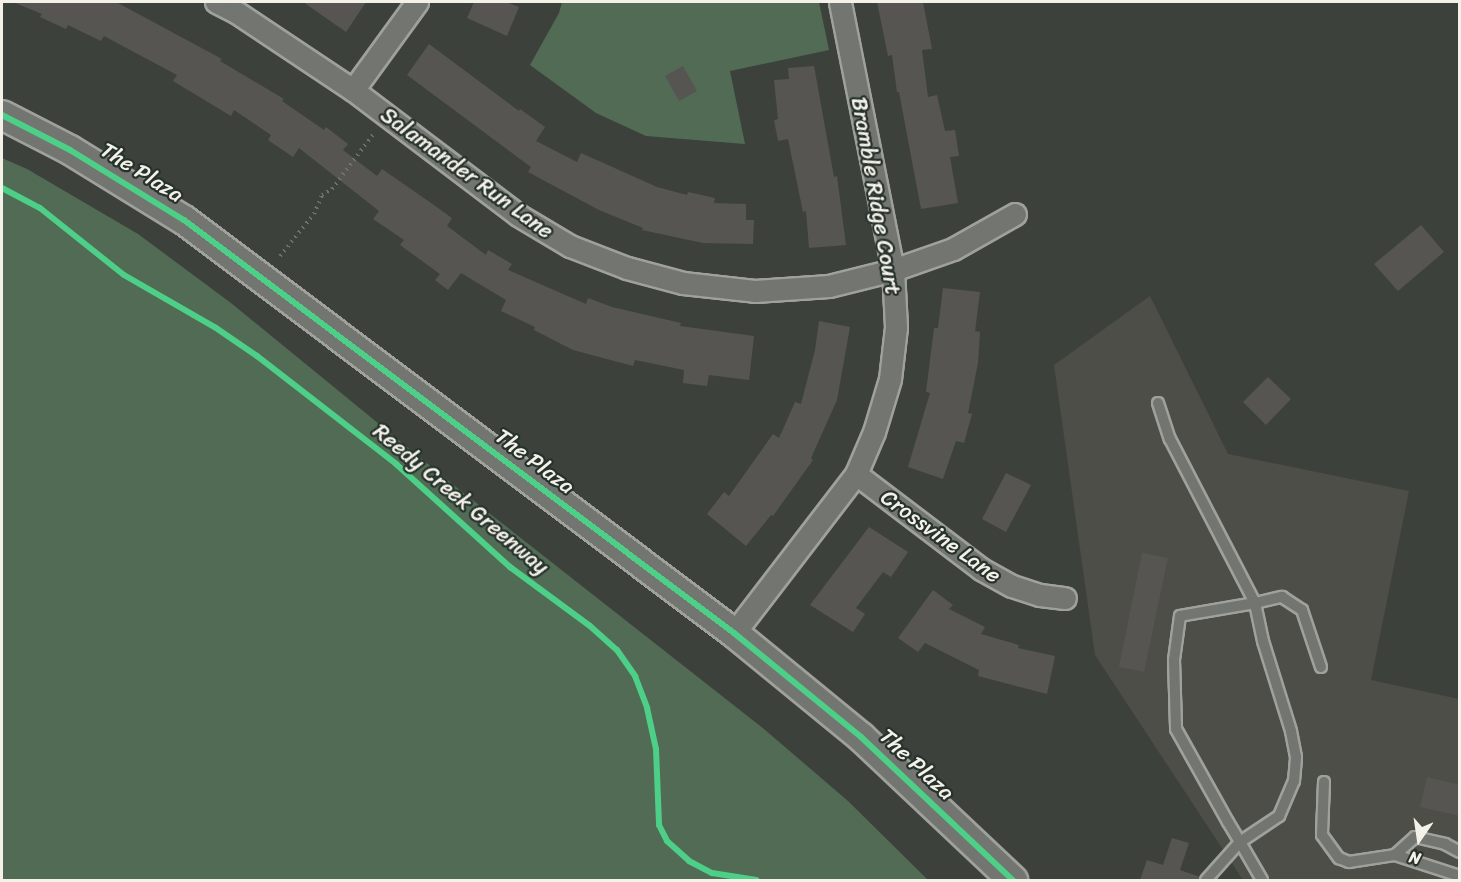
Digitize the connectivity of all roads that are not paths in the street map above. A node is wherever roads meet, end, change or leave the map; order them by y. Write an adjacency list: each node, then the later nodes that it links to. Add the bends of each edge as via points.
1 (216, 2): 4 (street, Salamander Run Lane)
2 (417, 2): 4 (street)
3 (840, 2): 7 (street, Bramble Ridge Court)
4 (353, 90): 7 (street, Salamander Run Lane, via 518,215 570,246 627,268 683,283 755,291 829,286)
5 (2, 115): 12 (street, The Plaza, via 70,150 184,220)
6 (1015, 214): 7 (street, Salamander Run Lane, via 953,249)
7 (893, 270): 9 (street, Bramble Ridge Court, via 896,327 890,379)
8 (1158, 403): 11 (lane, via 1170,439)
9 (856, 474): 10 (street, Crossvine Lane, via 981,568 1012,586); 12 (street, Bramble Ridge Court)
10 (1065, 598)
11 (1255, 603): 13 (lane, via 1282,597 1302,610); 15 (lane, via 1296,757 1294,781 1279,816); 15 (lane, via 1180,616 1174,660 1176,729)
12 (734, 633): 19 (street, The Plaza, via 861,737)
13 (1321, 667)
14 (1324, 782): 17 (lane, via 1323,835 1339,858 1349,862)
15 (1240, 842): 20 (lane); 21 (lane)
16 (1460, 852): 17 (lane, via 1415,837)
17 (1395, 855): 18 (lane)
18 (1460, 876)
19 (1013, 880)
20 (1206, 880)
21 (1262, 880)

